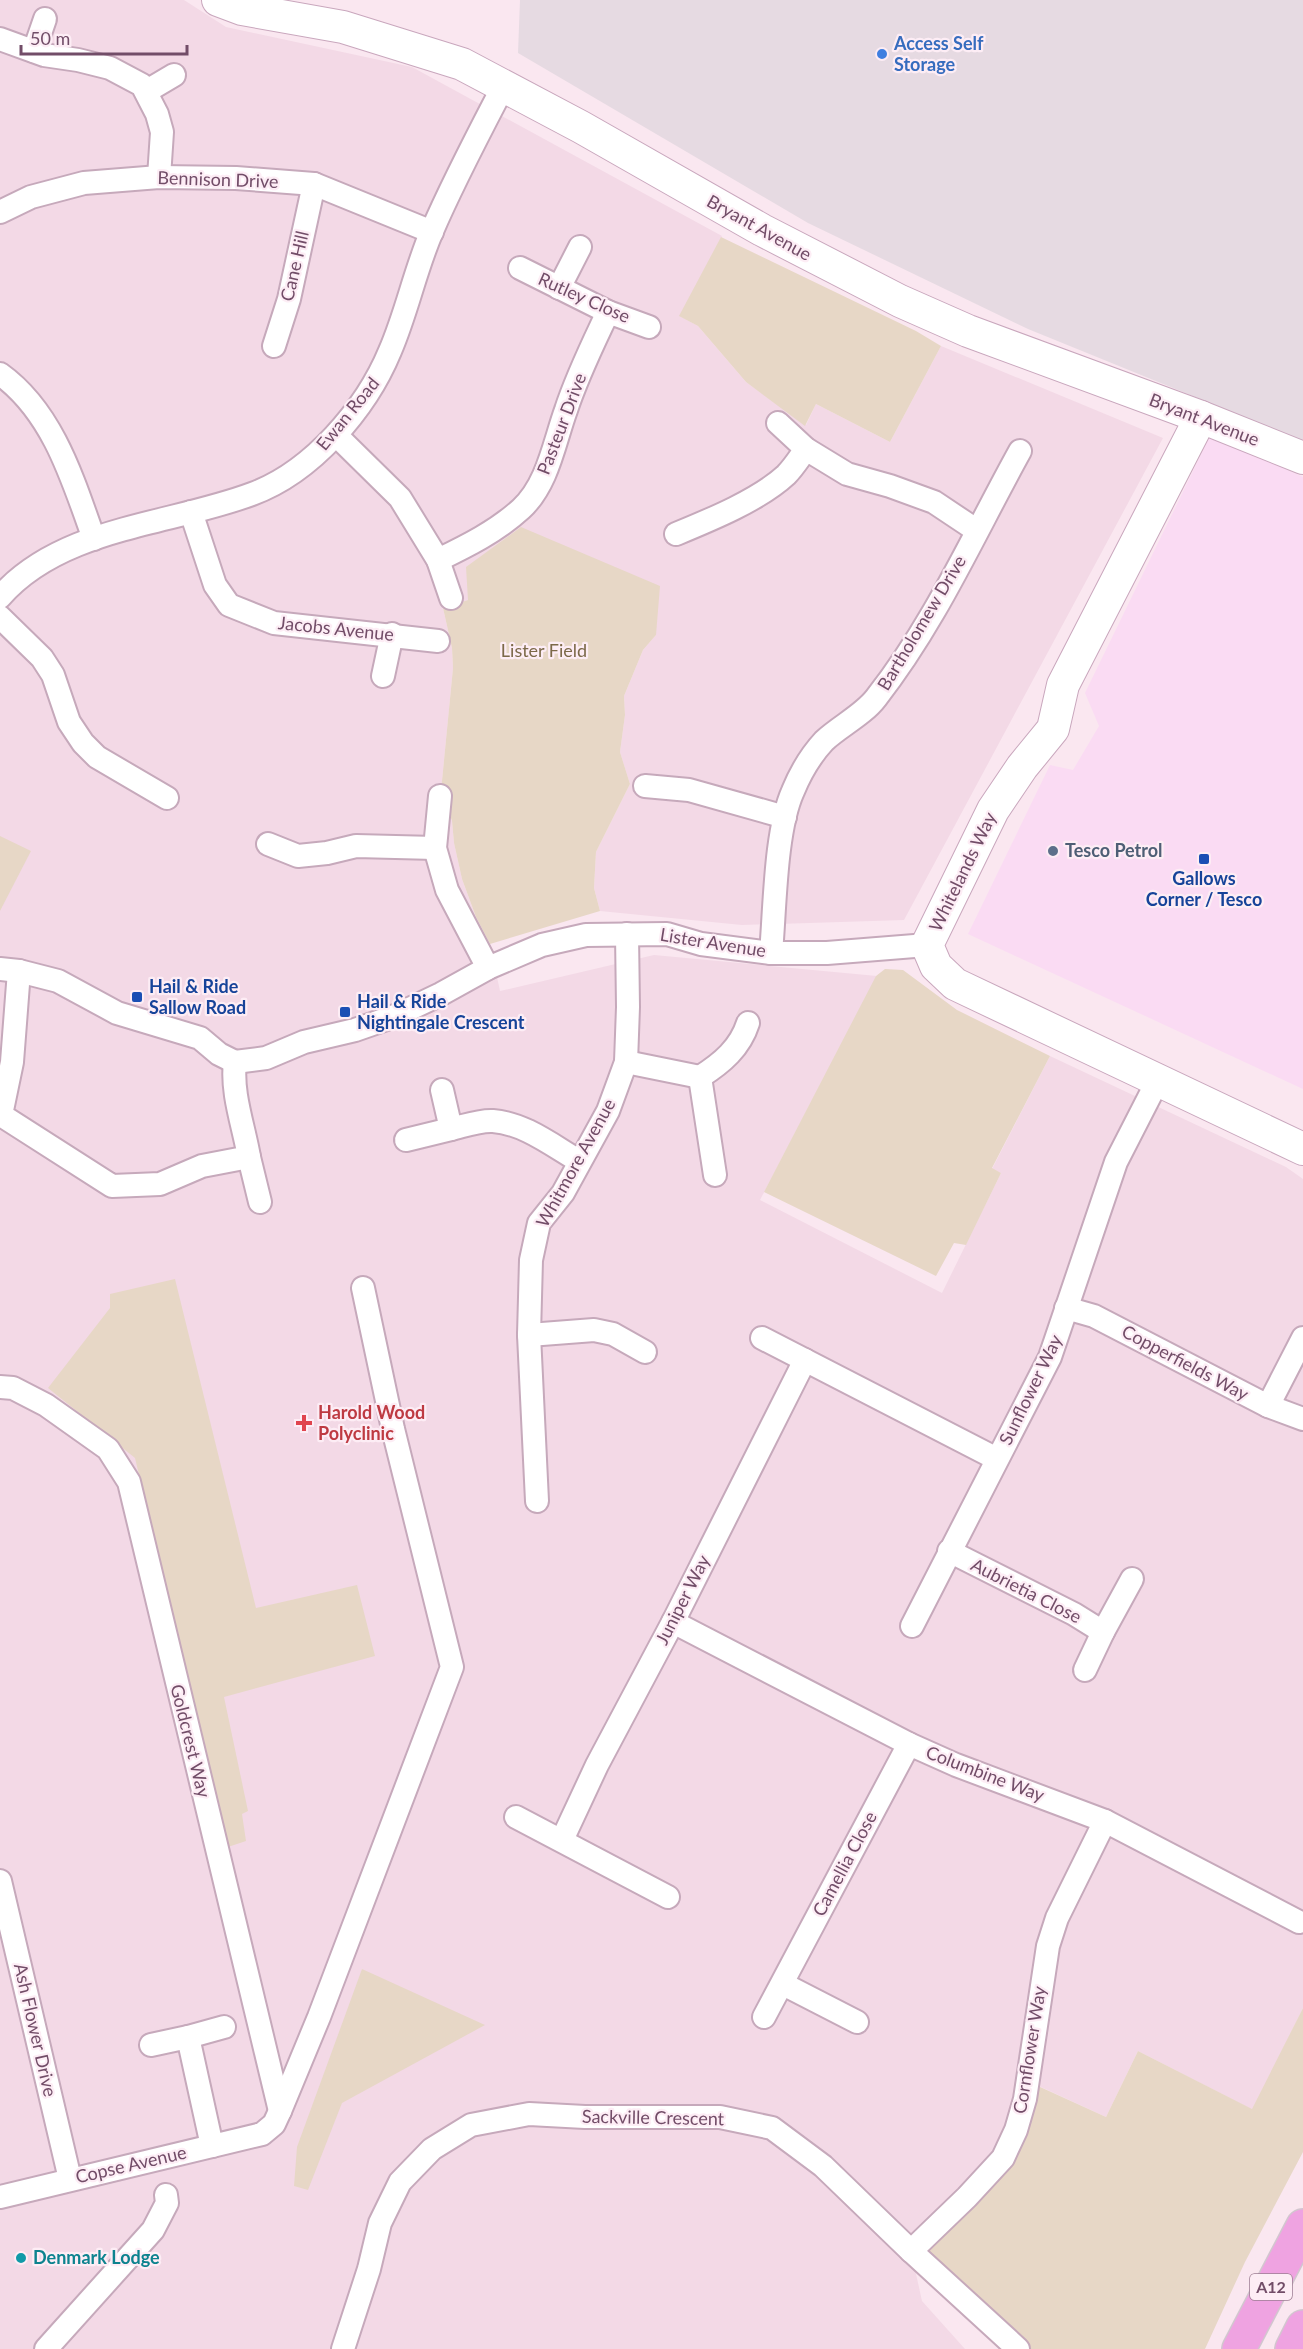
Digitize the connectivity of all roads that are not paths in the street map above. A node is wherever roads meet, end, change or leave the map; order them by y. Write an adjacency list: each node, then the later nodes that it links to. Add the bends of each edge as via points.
1 (218, 0): 6 (street, Bryant Avenue, via 242,9 343,27 462,64)
2 (45, 19): 4 (street)
3 (0, 39): 4 (street)
4 (34, 51): 7 (street, via 110,68 131,77)
5 (174, 75): 7 (street)
6 (504, 85): 11 (street, Ewan Road); 19 (street, Bryant Avenue, via 762,230 900,302)
7 (147, 91): 8 (street, via 162,132)
8 (159, 177): 9 (street, Bennison Drive); 10 (street, Bennison Drive, via 76,184 32,197)
9 (314, 184): 11 (street, Bennison Drive); 17 (street, Cane Hill, via 289,299)
10 (0, 213)
11 (432, 232): 21 (street, Ewan Road, via 377,381)
12 (580, 247): 14 (street)
13 (520, 268): 14 (street, Rutley Close)
14 (559, 288): 15 (street, Rutley Close)
15 (608, 312): 16 (street, Rutley Close); 29 (street, Pasteur Drive, via 566,409 539,485 522,509 478,540)
16 (649, 327)
17 (274, 346)
18 (0, 374): 28 (street, via 44,421)
19 (1201, 417): 24 (street, Bryant Avenue); 43 (street, Whitelands Way, via 1063,685 1053,729 993,810)
20 (778, 423): 22 (street)
21 (336, 435): 25 (street, Ewan Road, via 321,451 253,494); 29 (street, via 400,498)
22 (806, 449): 26 (street, via 847,474 934,502); 27 (street, via 786,475 764,490 717,518)
23 (1020, 451): 26 (street, Bartholomew Drive)
24 (1303, 458)
25 (191, 512): 28 (street, Ewan Road); 33 (street, Jacobs Avenue, via 215,585 229,605 274,623)
26 (976, 530): 39 (street, Bartholomew Drive, via 914,643 875,700 824,742 813,756 792,792)
27 (676, 534)
28 (94, 539): 30 (street, Ewan Road, via 15,580)
29 (438, 560): 31 (street)
30 (0, 597)
31 (451, 598)
32 (0, 617): 38 (street, via 42,658 82,743 97,757)
33 (392, 634): 34 (street, Jacobs Avenue); 35 (street)
34 (438, 641)
35 (383, 676)
36 (645, 786): 39 (street, via 689,790)
37 (440, 796): 41 (street)
38 (167, 798)
39 (785, 817): 44 (street, Bartholomew Drive)
40 (268, 844): 41 (street, via 298,856 356,846)
41 (435, 848): 45 (street, via 447,890)
42 (627, 934): 44 (street, Lister Avenue, via 667,934 701,944); 45 (street, Lister Avenue, via 563,939); 49 (street, Whitmore Avenue)
43 (927, 945): 44 (street, Lister Avenue); 51 (street, Whitelands Way, via 936,966 955,984)
44 (771, 953)
45 (488, 968): 48 (street, Lister Avenue, via 395,1016 304,1042 266,1058)
46 (10, 970): 48 (street, via 58,981 117,1013 200,1038); 53 (street, via 12,1062)
47 (748, 1023): 50 (street, via 735,1048)
48 (235, 1062): 57 (street, via 236,1091)
49 (626, 1062): 50 (street); 58 (street, Whitmore Avenue, via 608,1112)
50 (700, 1077): 59 (street)
51 (1158, 1080): 56 (street, Whitelands Way); 62 (street, Sunflower Way, via 1116,1162)
52 (442, 1090): 54 (street)
53 (0, 1115): 57 (street, via 112,1186 160,1184 202,1166)
54 (451, 1129): 55 (street); 58 (street, via 492,1120 512,1124)
55 (406, 1140)
56 (1303, 1149)
57 (249, 1157): 60 (street)
58 (579, 1161): 63 (street, Whitmore Avenue, via 563,1192 539,1223 531,1260)
59 (715, 1175)
60 (260, 1202)
61 (363, 1288): 92 (street, via 393,1429 452,1667 324,2006)
62 (1066, 1308): 69 (street, Copperfields Way, via 1132,1334); 71 (street, Sunflower Way, via 1050,1357)
63 (529, 1335): 66 (street, via 594,1330 612,1334); 72 (street, Whitmore Avenue)
64 (762, 1338): 67 (street)
65 (1303, 1338): 69 (street)
66 (645, 1352)
67 (805, 1360): 71 (street); 75 (street, Juniper Way)
68 (0, 1387): 92 (street, Goldcrest Way, via 13,1388 46,1406 108,1449 129,1482)
69 (1268, 1406): 70 (street, Copperfields Way)
70 (1303, 1419)
71 (997, 1459): 73 (street, Sunflower Way)
72 (537, 1501)
73 (949, 1551): 76 (street, Sunflower Way); 77 (street, Aubrietia Close)
74 (1132, 1579): 77 (street)
75 (673, 1622): 79 (street, Columbine Way); 82 (street, Juniper Way, via 607,1745)
76 (912, 1626)
77 (1103, 1632): 78 (street)
78 (1085, 1670)
79 (909, 1744): 81 (street, Columbine Way); 86 (street, Camellia Close)
80 (516, 1817): 82 (street)
81 (1105, 1821): 85 (street, Columbine Way); 98 (street, Cornflower Way, via 1057,1918 1048,1946 1025,2099 1016,2130 1003,2158)
82 (562, 1840): 84 (street)
83 (0, 1881): 94 (street, Ash Flower Drive)
84 (668, 1896)
85 (1299, 1922)
86 (783, 1984): 87 (street, Camellia Close); 88 (street)
87 (764, 2018)
88 (857, 2022)
89 (224, 2027): 90 (street)
90 (188, 2037): 91 (street); 93 (street)
91 (151, 2045)
92 (280, 2111): 93 (street, Copse Avenue, via 274,2124 262,2134)
93 (212, 2146): 94 (street, Copse Avenue)
94 (70, 2179): 96 (street, Copse Avenue)
95 (166, 2195): 100 (street, via 167,2203 153,2230)
96 (0, 2197)
97 (1303, 2226): 103 (highway, A12)
98 (911, 2251): 101 (street, Sackville Crescent, via 823,2166 772,2128 720,2117 529,2114 471,2125 432,2149 400,2182 380,2223); 102 (street, Sackville Crescent)
99 (1303, 2327): 104 (highway)
100 (46, 2349)
101 (343, 2349)
102 (1018, 2349)
103 (1239, 2349)
104 (1292, 2349)

